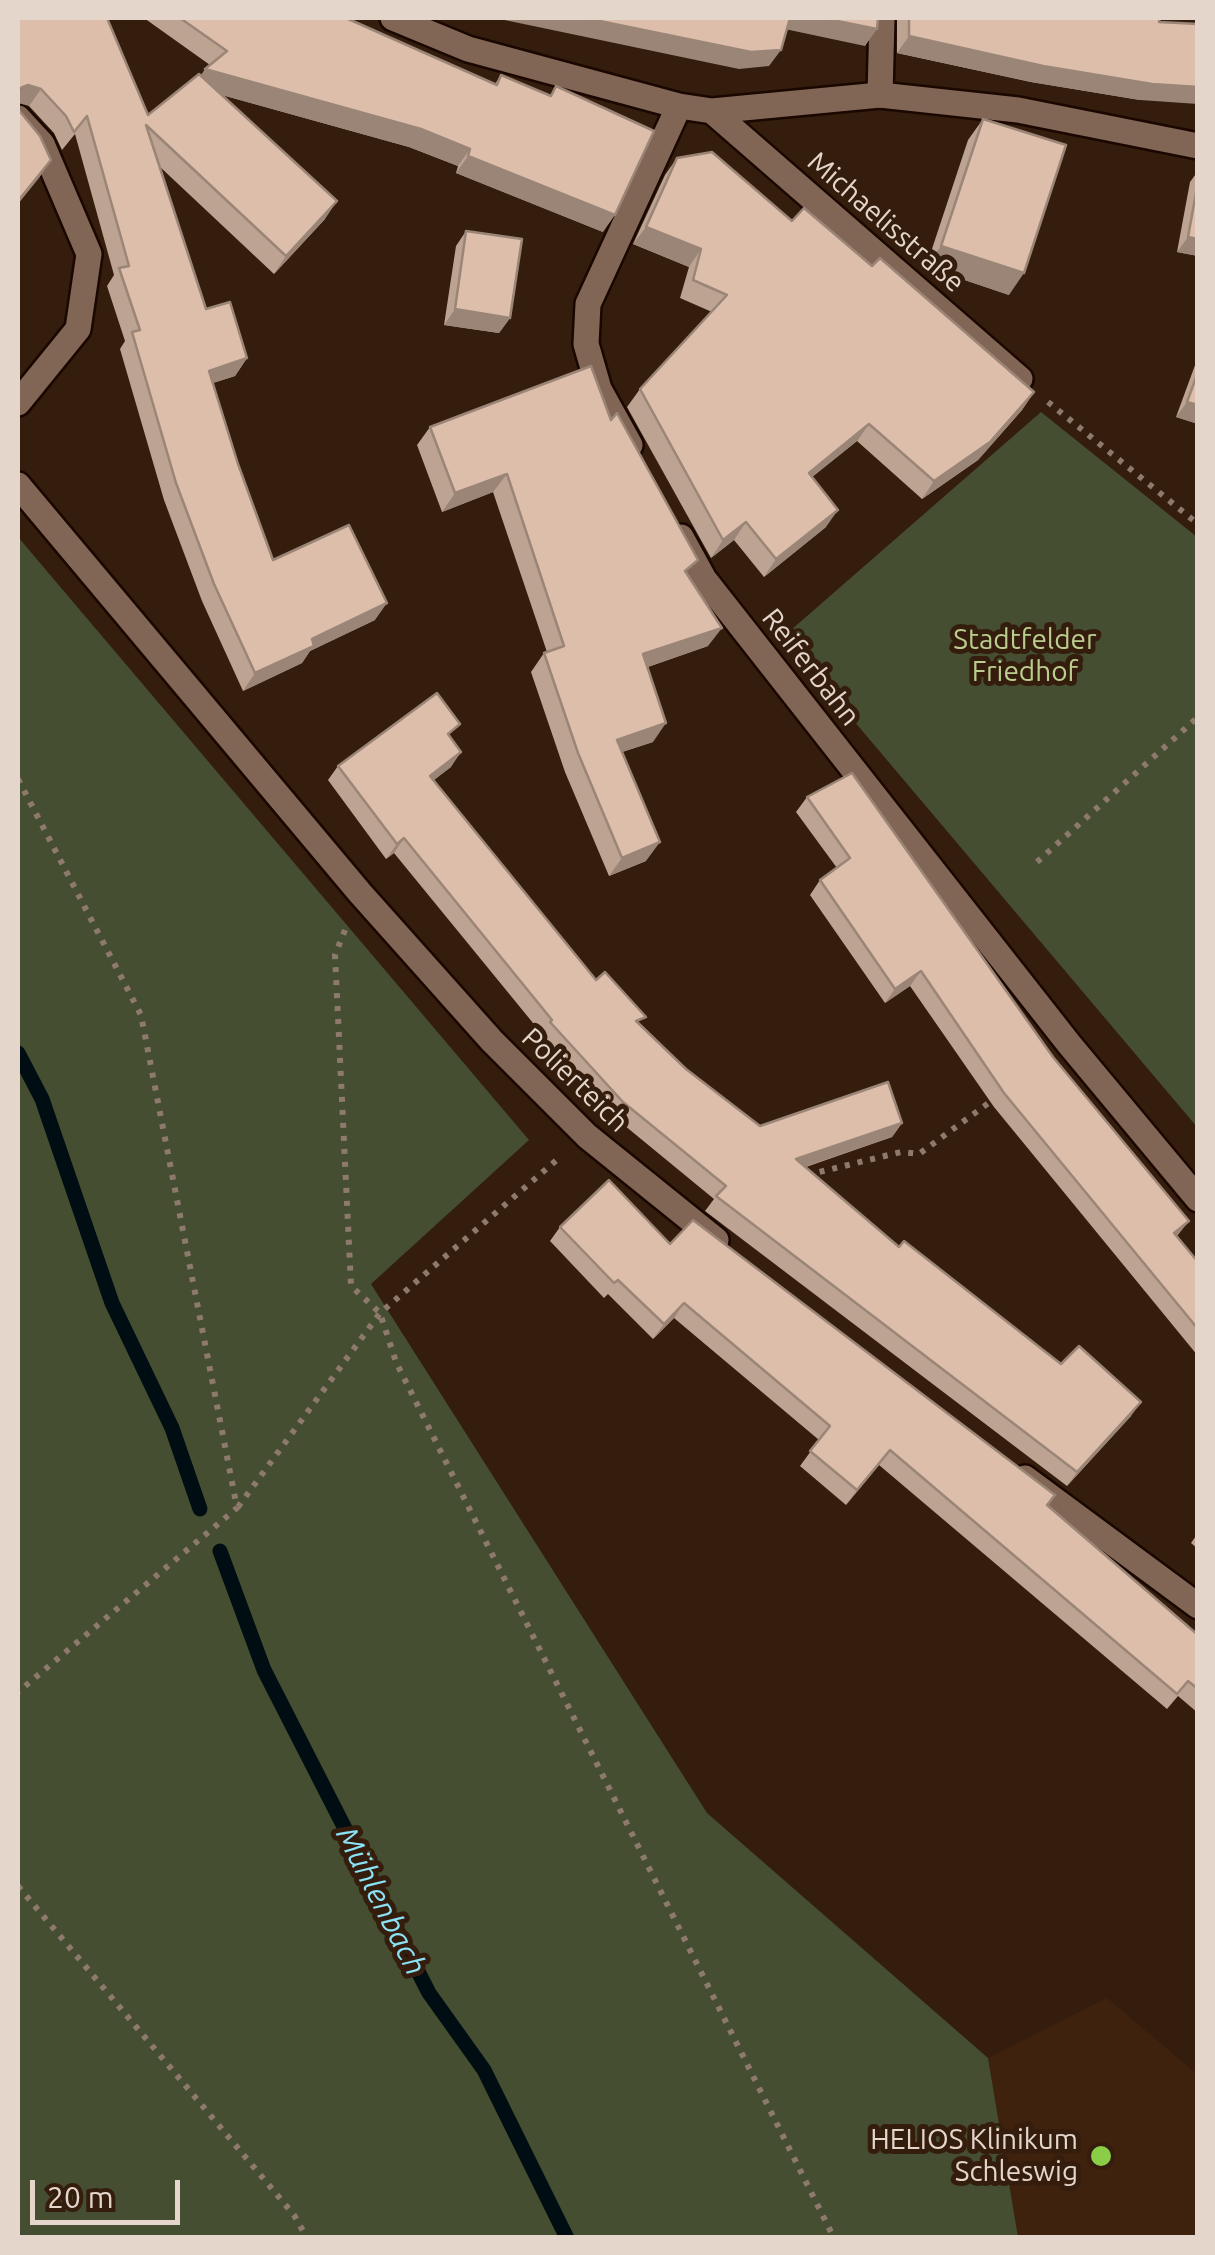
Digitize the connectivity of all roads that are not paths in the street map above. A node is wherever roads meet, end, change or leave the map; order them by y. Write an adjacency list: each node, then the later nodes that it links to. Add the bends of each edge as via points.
1 (394, 18): 4 (street, via 468,49)
2 (882, 18): 3 (street)
3 (880, 95): 5 (street); 7 (street, via 1018,110)
4 (678, 106): 5 (street); 10 (street, via 588,304 586,344 599,389)
5 (712, 111): 8 (street, Michaelisstraße)
6 (18, 118): 9 (street, via 42,144 89,254 78,329)
7 (1198, 146)
8 (1020, 379)
9 (18, 404)
10 (646, 476)
11 (18, 485): 14 (street, Polierteich, via 492,1041 587,1136)
12 (666, 510): 13 (street, Reiferbahn, via 704,579)
13 (1198, 1198)
14 (729, 1251)
15 (1010, 1466): 16 (street)
16 (1198, 1606)

